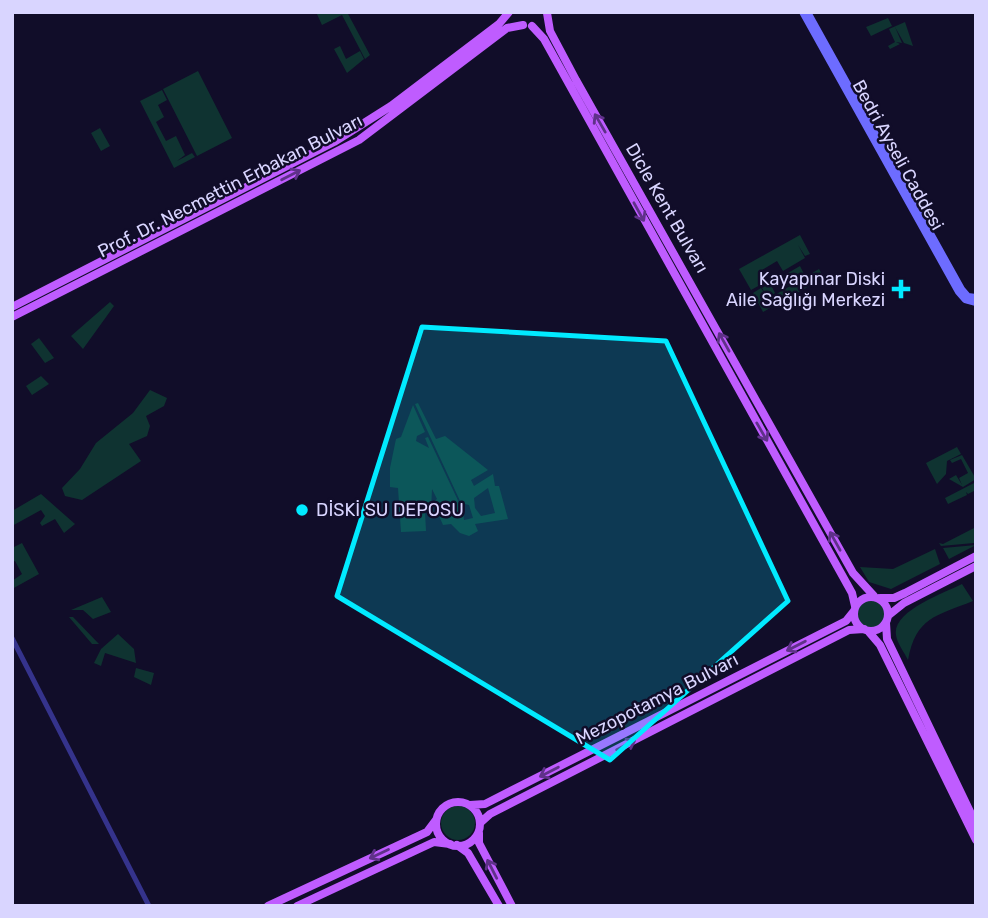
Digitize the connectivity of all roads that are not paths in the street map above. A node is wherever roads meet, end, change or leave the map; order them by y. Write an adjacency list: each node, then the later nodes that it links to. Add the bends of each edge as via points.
1 (510, 12): 4 (main road, Dicle Kent Bulvarı); 6 (main road, Prof. Dr. Necmettin Erbakan Bulvarı, via 391,106 334,142)
2 (805, 12): 5 (main road, Bedri Ayseli Caddesi, via 958,292 965,300)
3 (547, 13): 4 (main road, Prof. Dr. Necmettin Erbakan Bulvarı, via 542,21); 10 (main road, Dicle Kent Bulvarı, one-way to 3, via 853,573 576,80 550,31)
4 (528, 25): 7 (main road, Prof. Dr. Necmettin Erbakan Bulvarı, one-way to 4, via 359,140 507,28); 11 (main road, Dicle Kent Bulvarı, one-way to 11, via 544,39 852,593)
5 (976, 300)
6 (12, 307)
7 (12, 317)
8 (976, 556): 10 (main road, via 894,598)
9 (976, 566): 12 (main road, via 904,603)
10 (876, 597): 11 (main road, via 863,598); 12 (main road, via 887,605)
11 (855, 609): 13 (main road, via 856,622); 15 (main road, Mezopotamya Bulvarı, one-way to 15, via 846,621 485,804)
12 (888, 619): 13 (main road, via 879,630); 17 (main road, via 887,639)
13 (866, 630): 18 (main road, Mezopotamya Bulvarı, one-way to 13, via 490,814 849,630); 19 (main road, via 880,645)
14 (12, 638): 21 (street)
15 (470, 805): 16 (main road, via 449,804); 18 (main road)
16 (436, 820): 20 (main road, via 439,834); 22 (main road, one-way to 22, via 427,832)
17 (976, 824)
18 (479, 827): 20 (main road, via 470,842); 25 (main road, one-way to 18, via 479,843)
19 (976, 840)
20 (453, 845): 23 (main road, via 434,842); 24 (main road, via 468,853)
21 (149, 906)
22 (268, 906)
23 (297, 906)
24 (499, 906)
25 (512, 906)

